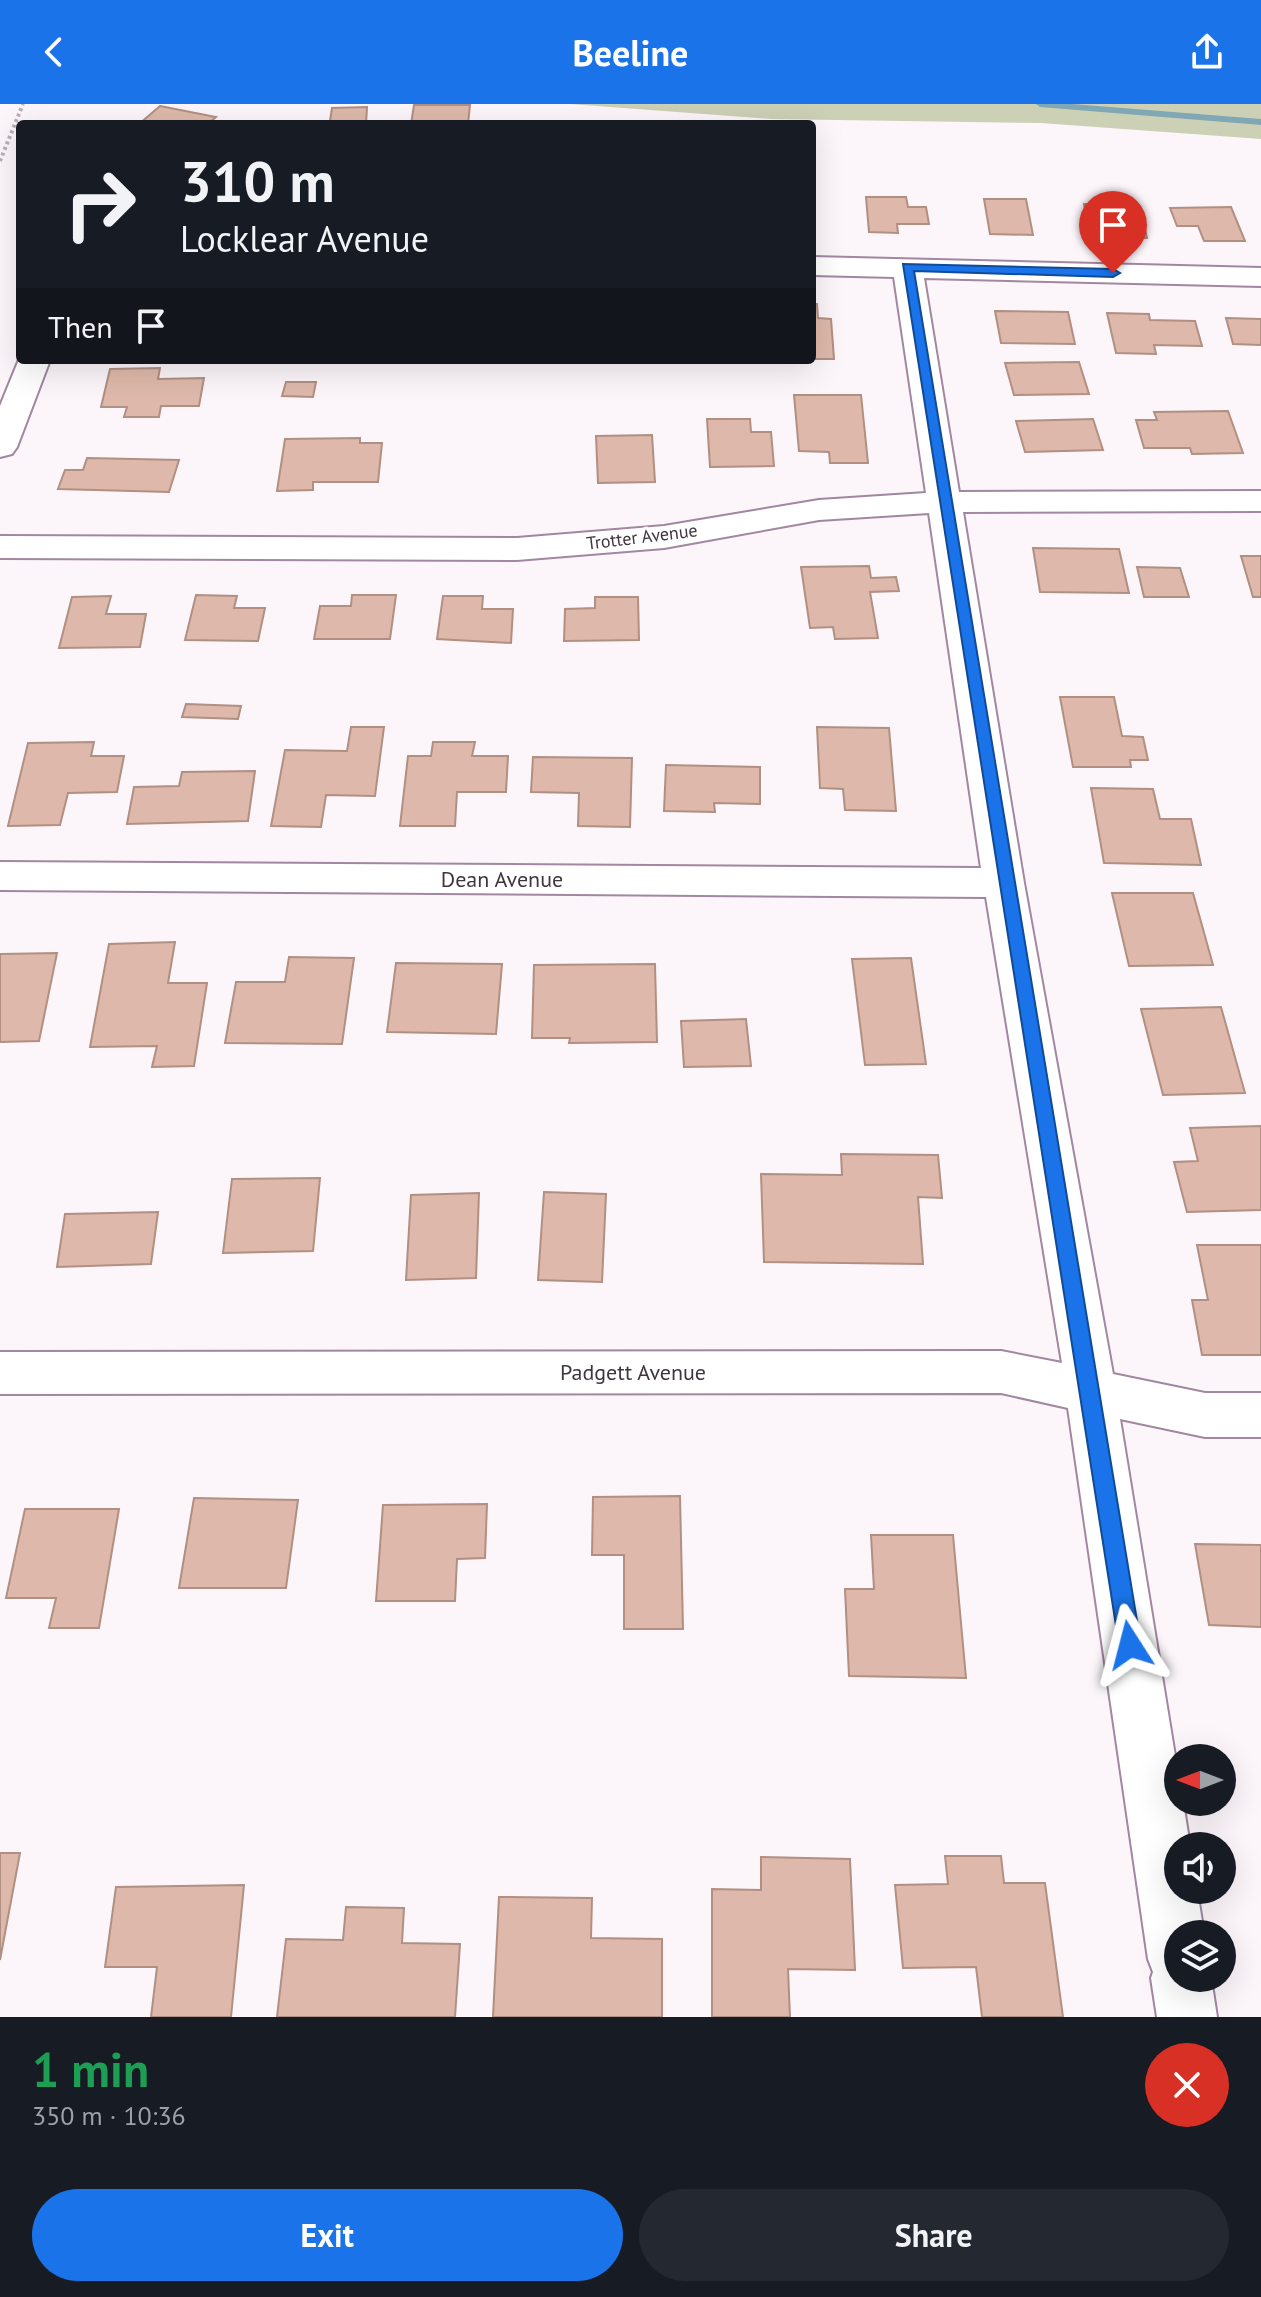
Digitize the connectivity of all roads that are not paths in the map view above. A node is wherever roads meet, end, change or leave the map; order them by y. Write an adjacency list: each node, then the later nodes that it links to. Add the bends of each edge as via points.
1 (816, 266): 2 (street)
2 (907, 267): 3 (street); 7 (street)
3 (1261, 277)
4 (32, 364): 5 (street)
5 (0, 447)
6 (1261, 501): 7 (street, Trotter Avenue)
7 (946, 502): 8 (street, Trotter Avenue, via 819,510 664,537 517,549); 10 (street)
8 (11, 548)
9 (0, 876): 10 (street, Dean Avenue)
10 (1004, 883): 12 (street)
11 (0, 1373): 12 (street, Padgett Avenue, via 1001,1372)
12 (1091, 1391): 13 (street, Padgett Avenue, via 1205,1415); 14 (street)
13 (1261, 1415)
14 (1172, 1920)
15 (1183, 1992): 16 (street)
16 (1187, 2017)

